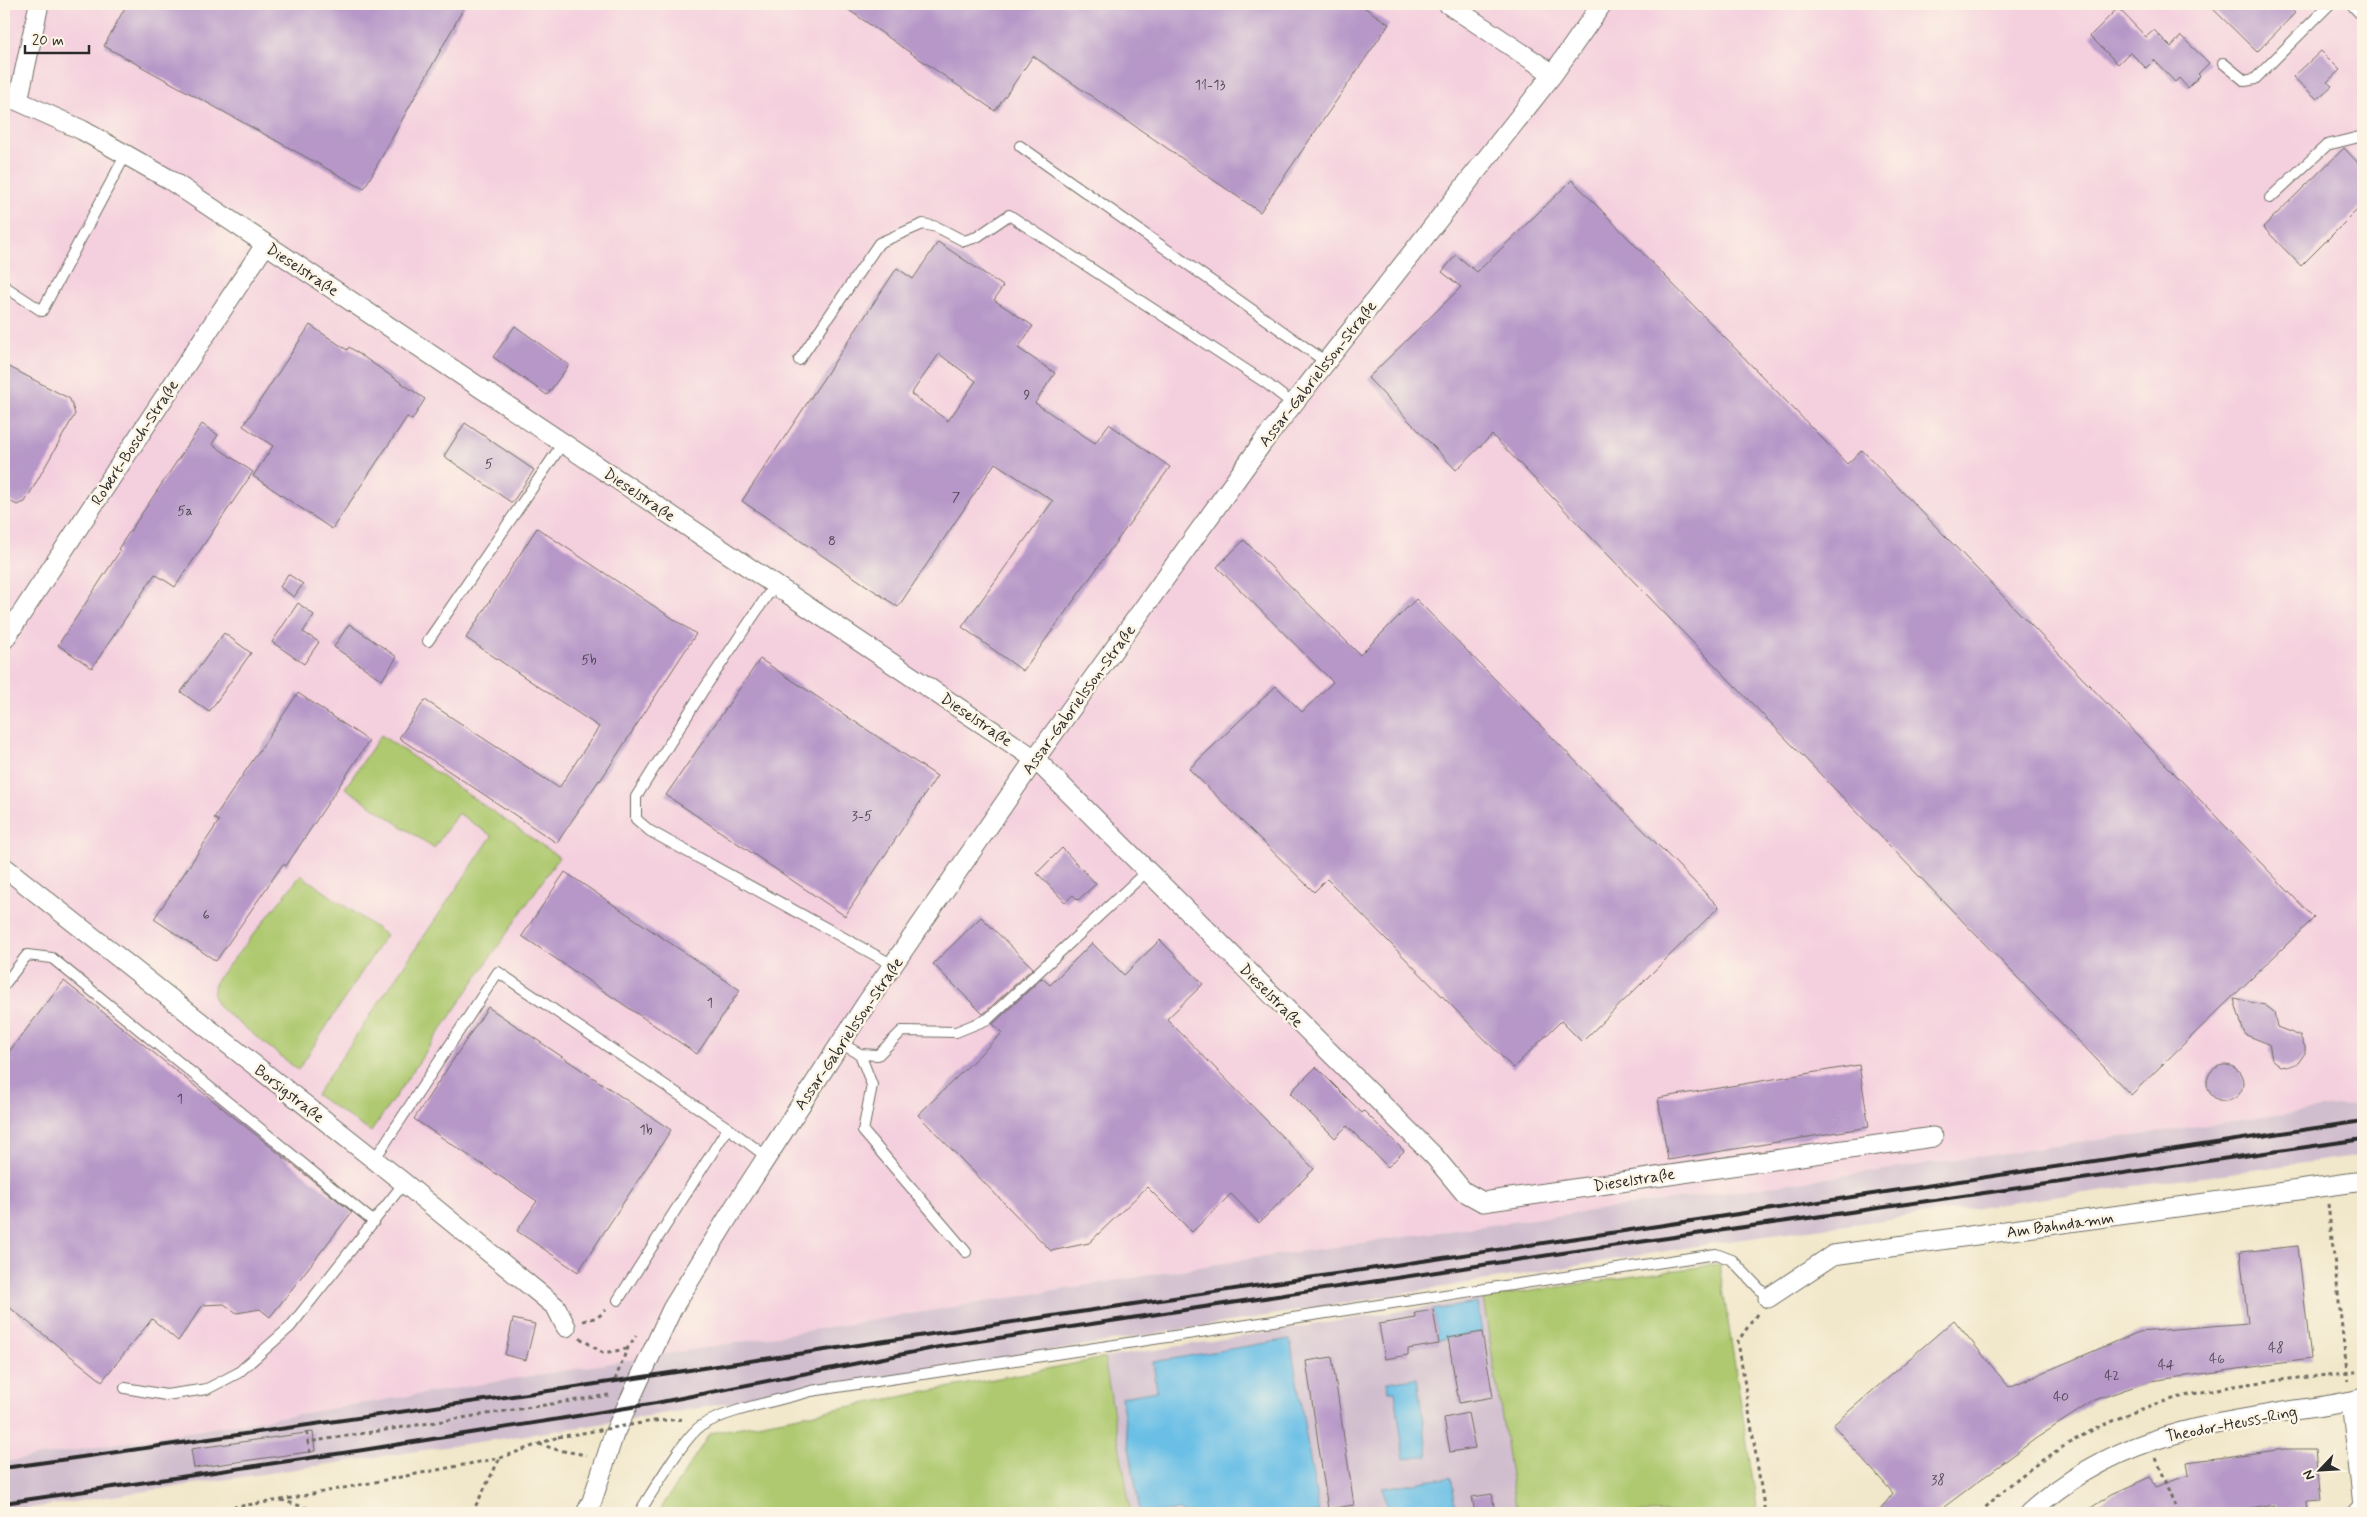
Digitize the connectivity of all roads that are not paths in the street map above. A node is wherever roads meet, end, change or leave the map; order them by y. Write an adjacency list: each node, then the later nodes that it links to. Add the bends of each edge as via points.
1 (38, 4): 9 (street)
2 (1448, 4): 8 (street)
3 (1602, 4): 8 (street, Assar-Gabrielsson-Straße)
4 (2330, 4): 7 (lane, via 2254,79 2245,81)
5 (2357, 4): 6 (street)
6 (2363, 10)
7 (2223, 63)
8 (1553, 74): 17 (street, Assar-Gabrielsson-Straße)
9 (11, 100): 12 (street, Dieselstraße, via 82,130)
10 (2363, 136): 13 (lane, via 2327,145)
11 (1020, 146): 17 (lane)
12 (126, 154): 14 (street, Dieselstraße); 15 (lane, via 42,311)
13 (2270, 198)
14 (265, 244): 19 (street, Dieselstraße); 21 (street, Robert-Bosch-Straße)
15 (4, 286)
16 (799, 360): 18 (lane, via 879,243 923,224 937,227 964,241 977,237 1009,215 1266,382)
17 (1326, 362): 18 (street, Assar-Gabrielsson-Straße)
18 (1293, 404): 23 (street, Assar-Gabrielsson-Straße)
19 (563, 443): 20 (street, Dieselstraße); 22 (lane)
20 (775, 584): 23 (street, Dieselstraße); 26 (lane, via 636,797 636,819 650,831)
21 (4, 640)
22 (428, 641)
23 (1035, 759): 25 (street, Dieselstraße); 26 (street, Assar-Gabrielsson-Straße)
24 (4, 868): 33 (street, Borsigstraße)
25 (1147, 871): 29 (lane, via 988,1019 956,1032 902,1031 878,1054); 31 (street, Dieselstraße, via 1434,1156 1463,1191 1483,1202)
26 (893, 965): 28 (street, Assar-Gabrielsson-Straße)
27 (4, 985): 36 (lane, via 27,955 52,958)
28 (840, 1043): 29 (lane); 32 (street, Assar-Gabrielsson-Straße)
29 (860, 1054): 37 (lane, via 872,1086 863,1131)
30 (728, 1128): 32 (lane); 33 (lane, via 498,972); 39 (lane)
31 (1933, 1137)
32 (767, 1157): 44 (street, Assar-Gabrielsson-Straße, via 672,1309 614,1434)
33 (374, 1160): 35 (street, Borsigstraße)
34 (2363, 1181): 38 (street, Am Bahndamm, via 1833,1256)
35 (404, 1184): 36 (lane); 40 (street, Borsigstraße, via 556,1307)
36 (374, 1222): 41 (lane, via 290,1327 238,1373 206,1389 166,1394)
37 (966, 1252)
38 (1768, 1298): 45 (lane, via 1732,1260 1716,1254 811,1392 700,1426)
39 (618, 1300)
40 (566, 1327)
41 (125, 1388)
42 (2357, 1400): 43 (street); 46 (street, Theodor-Heuss-Ring, via 2186,1429 2149,1441 2090,1468)
43 (2363, 1505): 47 (street)
44 (586, 1513)
45 (639, 1513)
46 (2029, 1513)
47 (2356, 1513)

